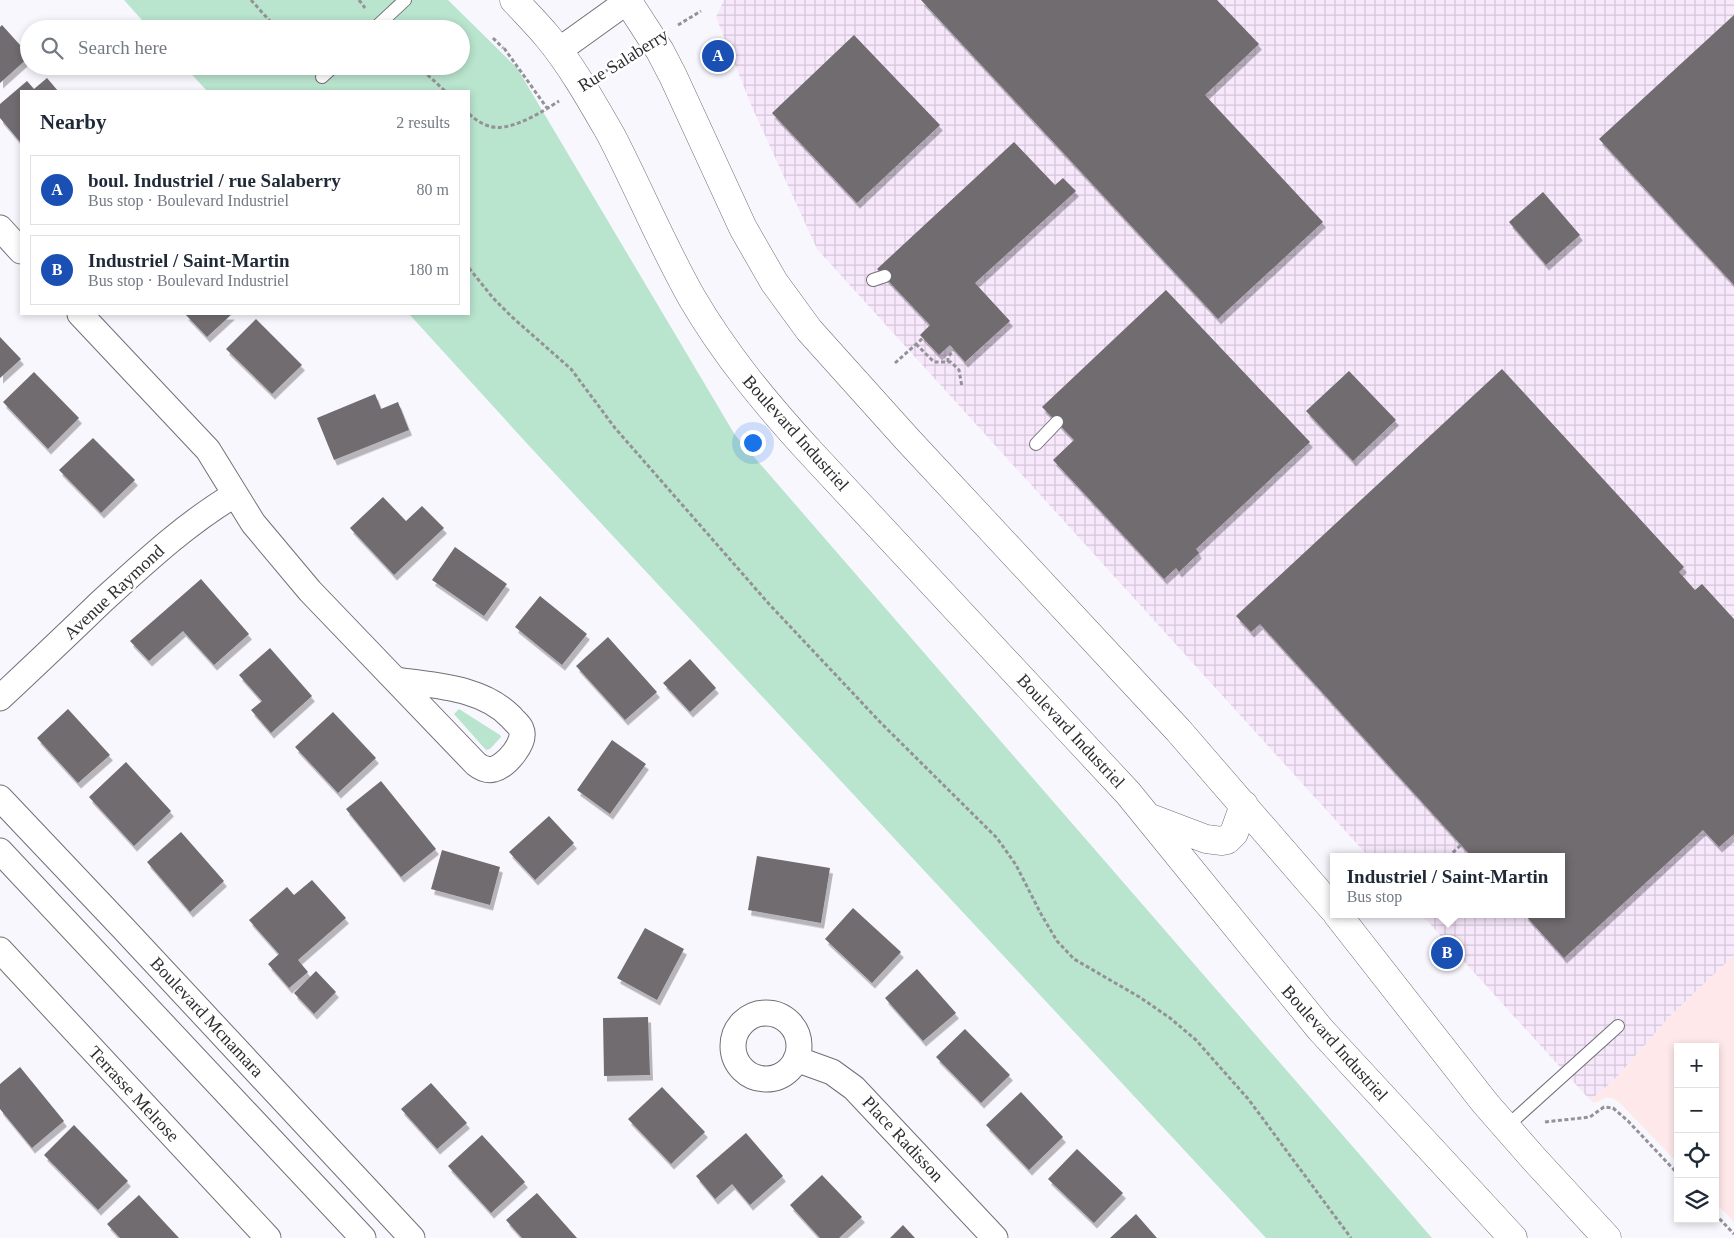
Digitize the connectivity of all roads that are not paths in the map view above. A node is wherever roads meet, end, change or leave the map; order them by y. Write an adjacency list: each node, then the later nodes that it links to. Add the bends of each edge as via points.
1 (405, 0): 4 (lane)
2 (514, 0): 5 (street, Boulevard Industriel)
3 (628, 0): 5 (street); 15 (street, via 673,76 743,228 774,282 809,330)
4 (384, 20)
5 (558, 51): 16 (street, Boulevard Industriel, via 582,86 622,158 691,296 749,382)
6 (0, 228): 7 (street)
7 (20, 250)
8 (81, 315): 11 (street, via 208,450)
9 (1057, 422): 10 (lane)
10 (1036, 444)
11 (234, 495): 12 (street, via 310,591); 13 (street, Avenue Raymond, via 173,537)
12 (396, 680): 12 (street, via 481,768 498,768 521,744 521,728 495,705 458,689)
13 (0, 698)
14 (0, 798): 26 (street, Boulevard Mcnamara)
15 (1244, 805): 16 (street, Boulevard Industriel, via 1234,833 1222,841); 18 (street)
16 (1148, 817): 28 (street, Boulevard Industriel, via 1320,1029)
17 (0, 851): 25 (street)
18 (1330, 905)
19 (1340, 918): 23 (street)
20 (0, 950): 24 (street, Terrasse Melrose)
21 (1618, 1026): 23 (lane)
22 (796, 1059): 27 (street, Place Radisson, via 832,1072 854,1088)
23 (1506, 1127): 29 (street)
24 (268, 1238)
25 (363, 1238)
26 (412, 1238)
27 (995, 1238)
28 (1513, 1238)
29 (1607, 1238)

